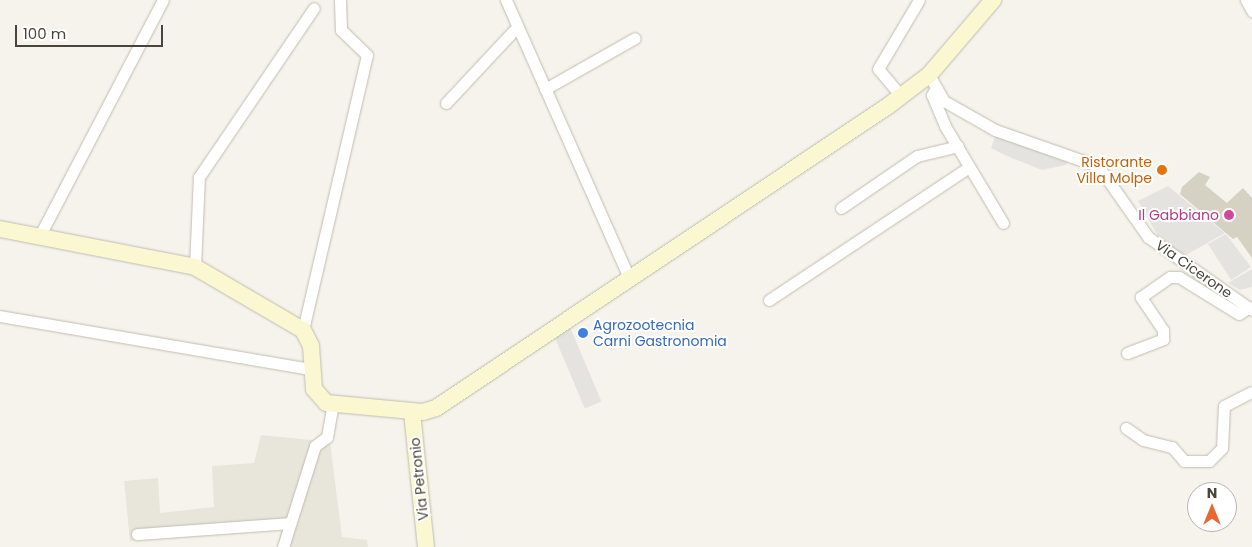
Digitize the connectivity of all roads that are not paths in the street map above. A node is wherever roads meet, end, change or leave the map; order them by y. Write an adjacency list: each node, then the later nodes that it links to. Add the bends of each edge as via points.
1 (163, 0): 20 (street)
2 (340, 0): 26 (street, via 341,30 366,55)
3 (506, 0): 9 (street)
4 (919, 0): 13 (street, via 878,69)
5 (993, 0): 11 (street)
6 (1246, 0): 8 (street)
7 (314, 8): 21 (street, via 199,177)
8 (1252, 10)
9 (518, 27): 12 (street); 14 (street)
10 (635, 38): 12 (street)
11 (932, 81): 13 (street); 15 (street, via 932,95); 24 (street, Via Cicerone, via 944,101 995,130 1098,166 1148,238)
12 (545, 88): 22 (street)
13 (901, 96): 22 (street)
14 (446, 103)
15 (958, 146): 16 (street); 17 (street, via 917,156)
16 (969, 167): 18 (street); 23 (street)
17 (841, 208)
18 (1003, 223)
19 (0, 229): 20 (street)
20 (39, 237): 21 (street)
21 (195, 267): 26 (street)
22 (629, 278): 31 (street, via 436,408)
23 (770, 300)
24 (1250, 308): 27 (street, via 1239,314 1179,277 1170,277 1141,297 1163,330 1163,339)
25 (0, 316): 28 (street)
26 (304, 330): 28 (street, via 311,346)
27 (1127, 353)
28 (311, 369): 30 (street, via 319,398)
29 (1252, 392): 32 (street, via 1224,406 1222,448 1210,461 1184,461 1164,442 1143,440)
30 (333, 404): 31 (street); 33 (street, via 328,437 315,446)
31 (412, 412): 36 (street, Via Petronio)
32 (1126, 428)
33 (289, 522): 34 (street); 35 (street)
34 (137, 534)
35 (283, 547)
36 (426, 547)

